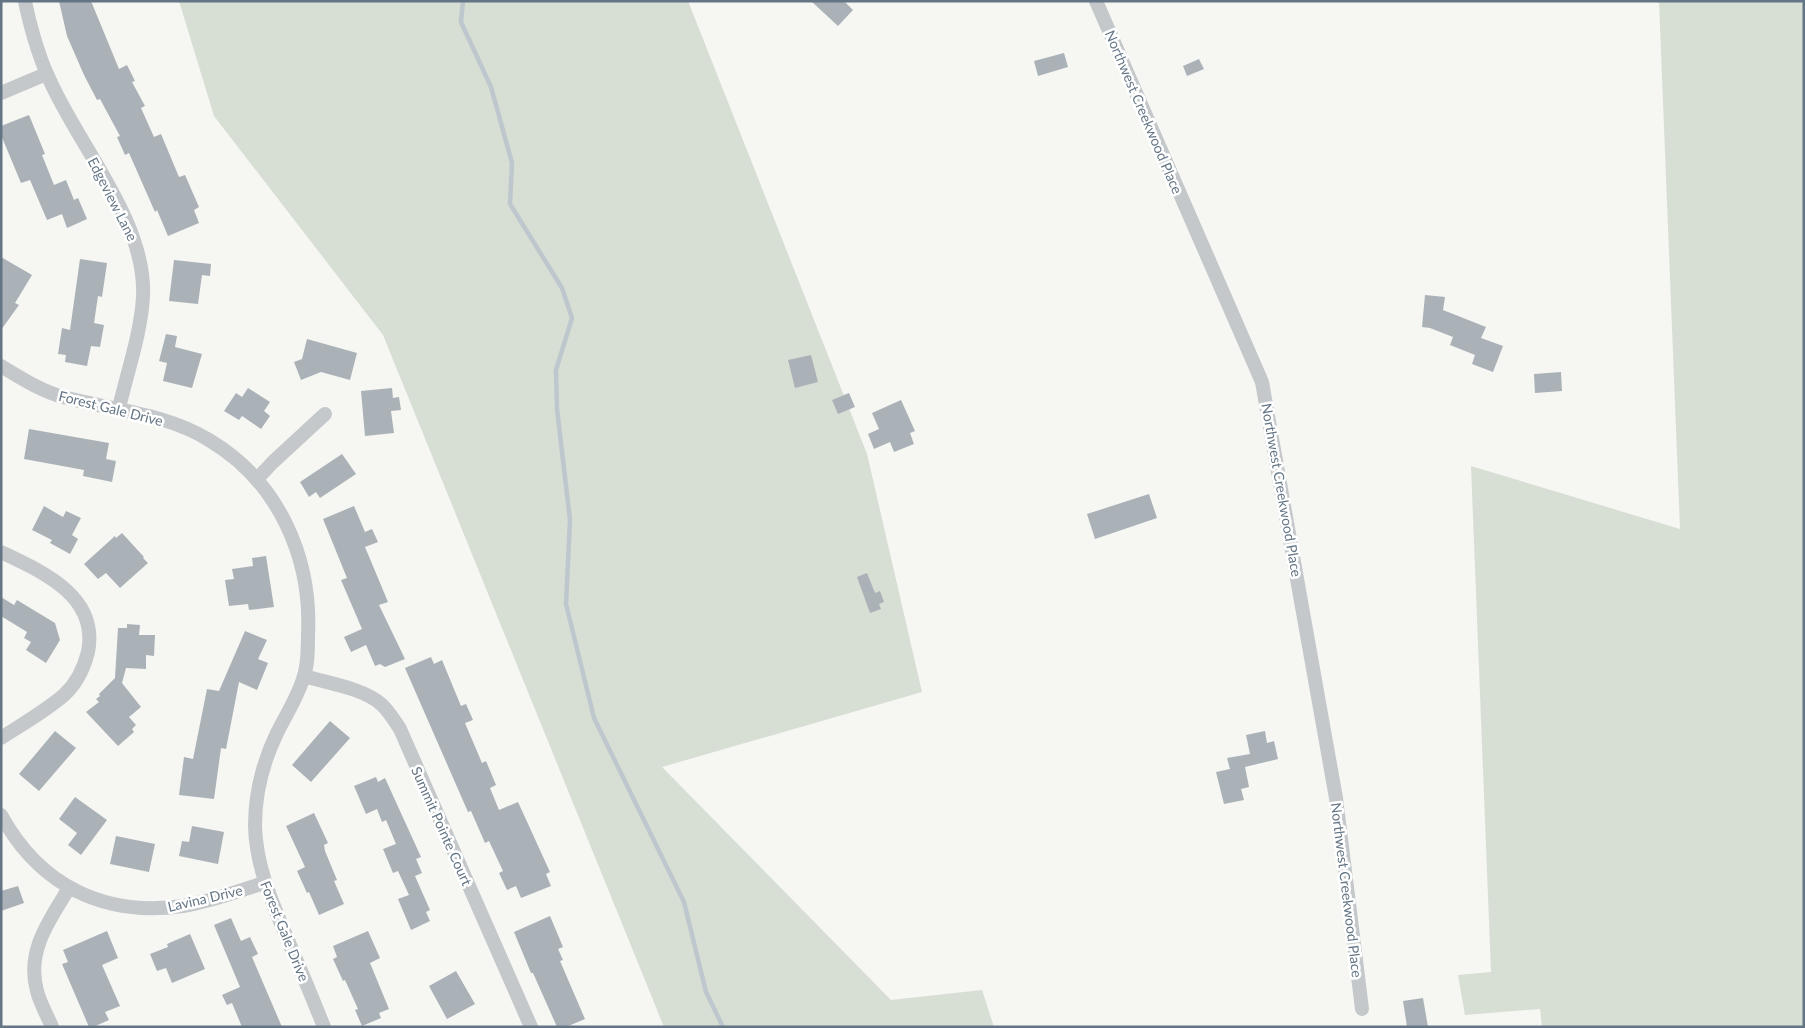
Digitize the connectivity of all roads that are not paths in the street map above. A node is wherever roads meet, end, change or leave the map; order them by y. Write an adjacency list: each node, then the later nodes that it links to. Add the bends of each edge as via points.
1 (25, 1): 3 (street, Edgeview Lane)
2 (1096, 1): 15 (street, Northwest Creekwood Place, via 1262,382 1336,798)
3 (46, 74): 4 (street); 6 (street, Edgeview Lane, via 130,228 138,251 143,296)
4 (1, 93)
5 (1, 366): 6 (street, Forest Gale Drive, via 30,384 61,397)
6 (119, 408): 8 (street, Forest Gale Drive, via 162,420 209,440 245,466)
7 (325, 414): 8 (street)
8 (257, 479): 10 (street, Forest Gale Drive, via 293,536 306,580 309,622)
9 (1, 552): 11 (street, via 36,569 66,589 82,609 90,634 86,662 73,686)
10 (304, 676): 13 (street, Forest Gale Drive, via 273,742 260,779 255,827); 18 (street, Summit Pointe Court, via 367,695 392,715)
11 (1, 738)
12 (1, 815): 14 (street, Lavina Drive, via 37,863)
13 (264, 882): 14 (street, Lavina Drive, via 186,905 162,908 117,905); 17 (street, Forest Gale Drive)
14 (70, 888): 16 (street, via 37,946 34,960 37,993)
15 (1362, 1010)
16 (52, 1027)
17 (324, 1027)
18 (531, 1027)

